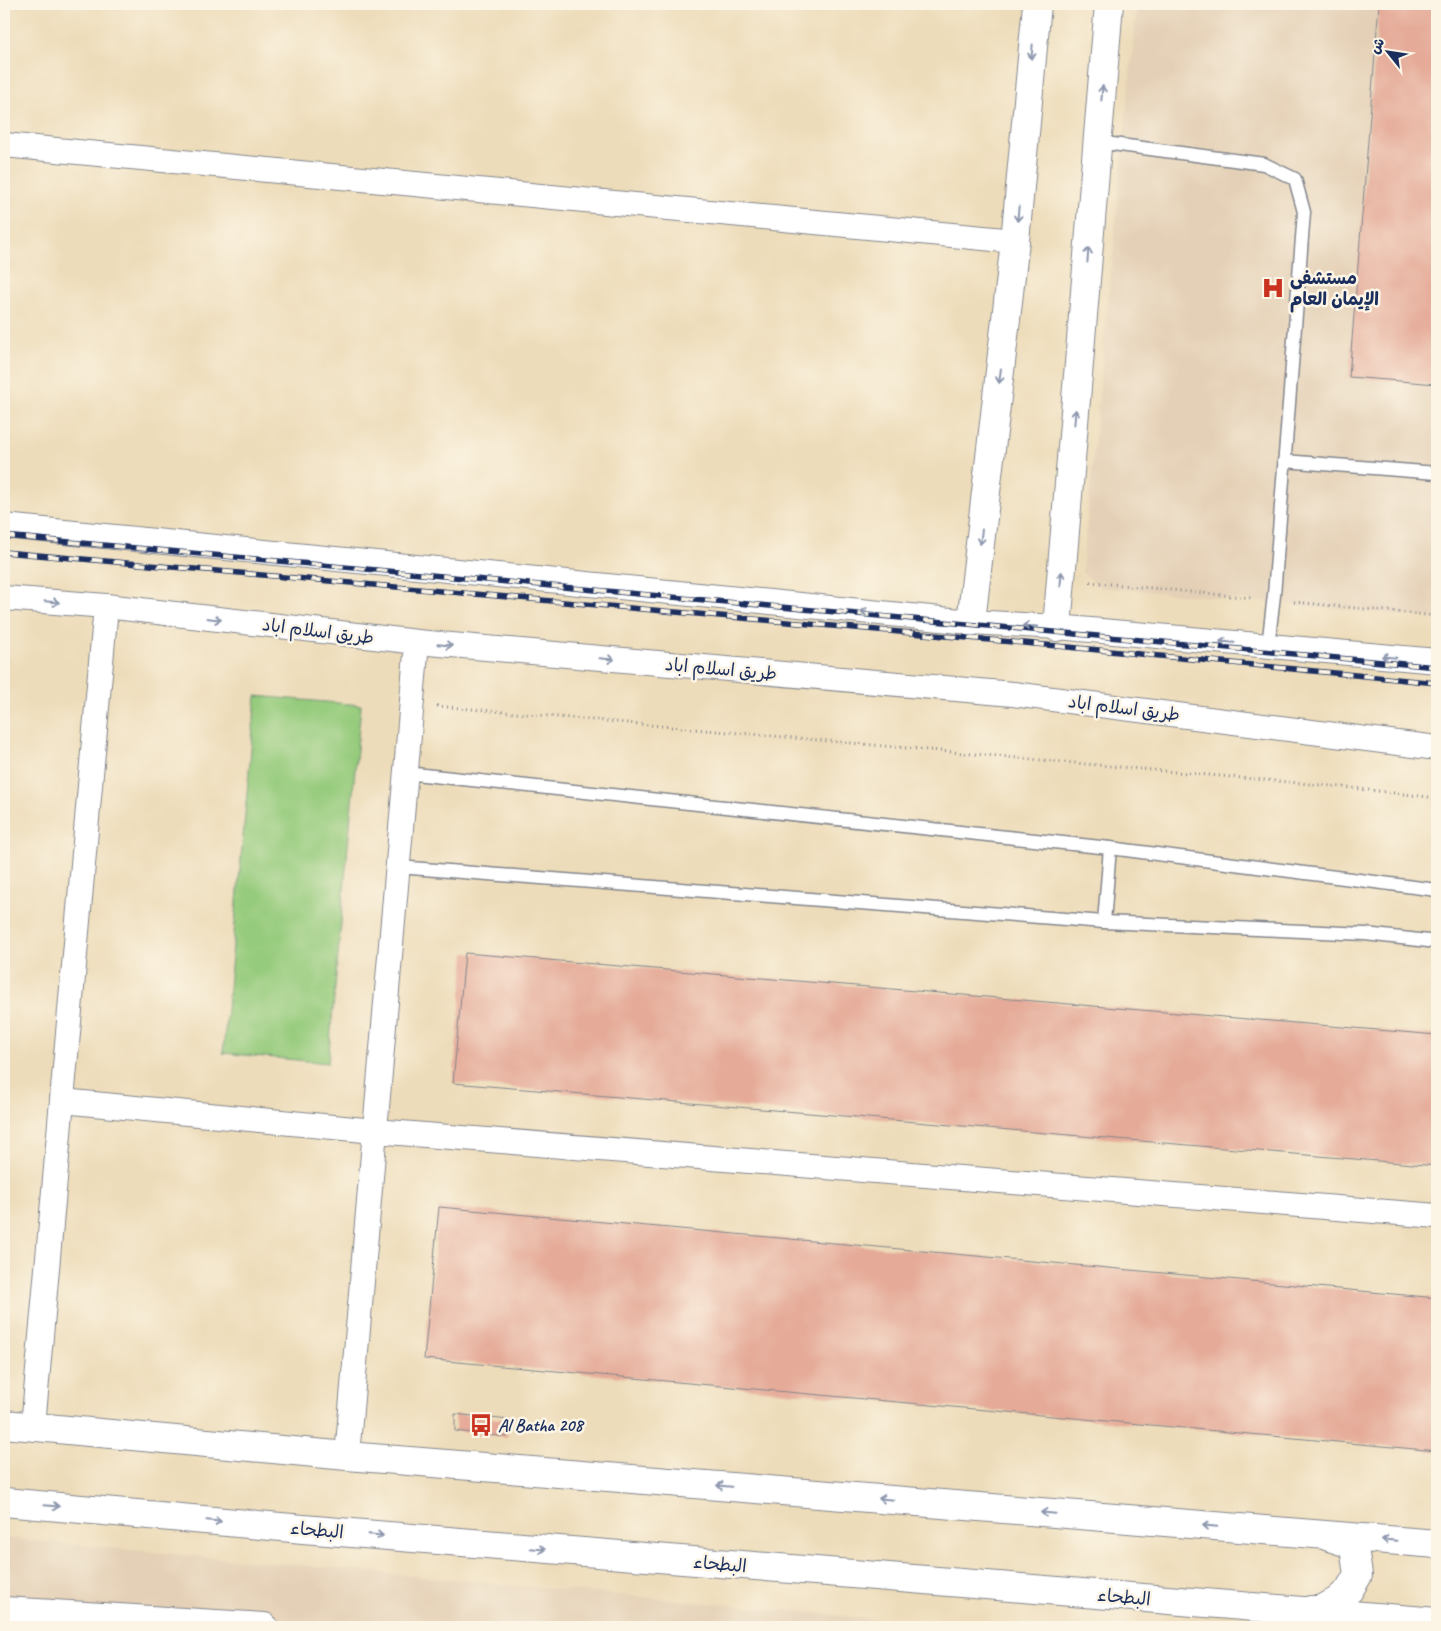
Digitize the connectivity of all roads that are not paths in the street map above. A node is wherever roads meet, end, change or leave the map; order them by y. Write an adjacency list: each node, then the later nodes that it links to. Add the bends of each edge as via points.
1 (1037, 4): 5 (main road, one-way to 5)
2 (1109, 4): 3 (main road, one-way to 2)
3 (1098, 142): 6 (lane, via 1264,164 1295,179 1304,212); 12 (main road, one-way to 3)
4 (4, 145): 5 (street)
5 (1015, 241): 11 (main road, one-way to 11)
6 (1284, 461): 7 (lane); 14 (lane)
7 (1437, 473)
8 (4, 526): 11 (street, one-way to 8)
9 (4, 598): 10 (street, طريق اسلام اباد, one-way to 10)
10 (106, 606): 13 (street, طريق اسلام اباد, one-way to 13); 23 (street)
11 (971, 622): 12 (street, one-way to 11)
12 (1057, 627): 14 (street, one-way to 12)
13 (417, 642): 16 (street, طريق اسلام اباد, one-way to 16, via 1013,694); 17 (street)
14 (1268, 646): 15 (street, one-way to 14)
15 (1437, 661)
16 (1437, 748)
17 (405, 773): 18 (lane); 19 (street)
18 (1110, 848): 20 (lane); 21 (lane)
19 (398, 867): 21 (lane); 24 (street)
20 (1437, 890)
21 (1104, 922): 22 (lane, via 1364,934)
22 (1437, 942)
23 (62, 1101): 24 (street); 27 (street)
24 (375, 1131): 25 (street); 28 (street)
25 (1437, 1216)
26 (4, 1424): 27 (main road)
27 (33, 1426): 28 (main road)
28 (348, 1456): 30 (main road, one-way to 28)
29 (4, 1502): 33 (main road, البطحاء, one-way to 33)
30 (1323, 1535): 31 (main road, one-way to 30); 33 (main road, via 1348,1542 1354,1548 1358,1575 1337,1601 1321,1610)
31 (1437, 1544)
32 (4, 1611): 35 (main road)
33 (1297, 1611): 34 (main road, البطحاء)
34 (1437, 1622)
35 (264, 1627)

